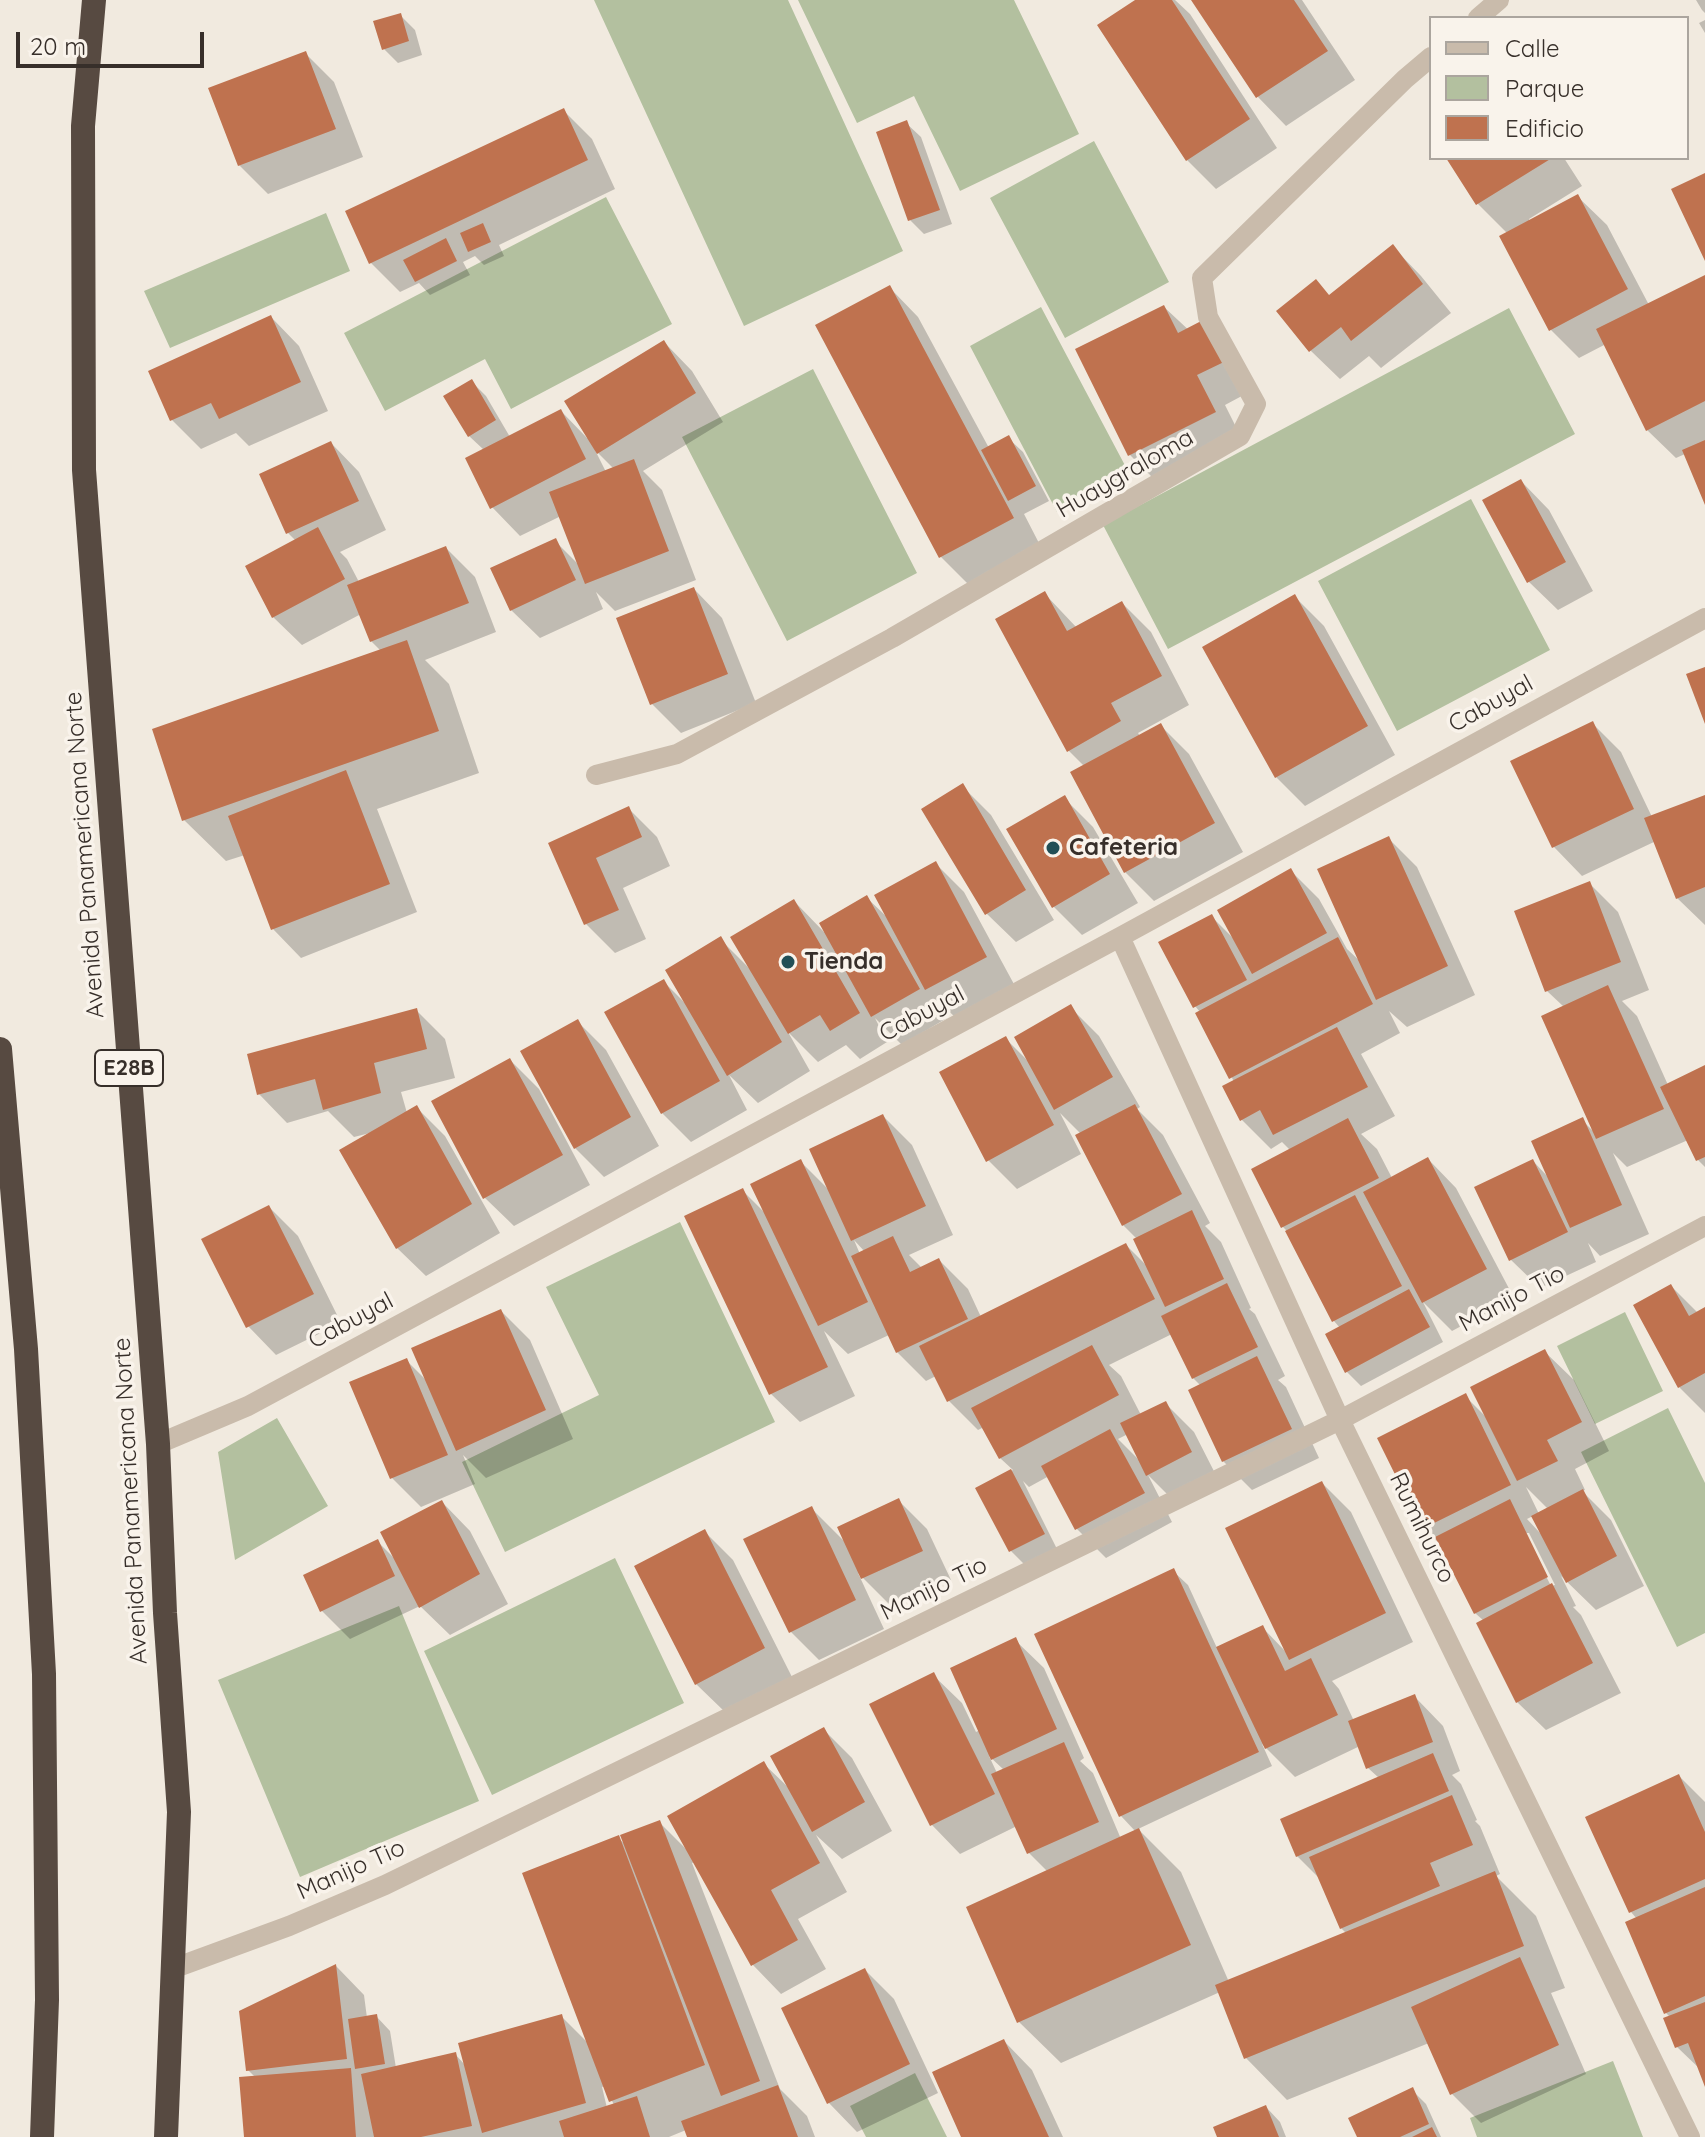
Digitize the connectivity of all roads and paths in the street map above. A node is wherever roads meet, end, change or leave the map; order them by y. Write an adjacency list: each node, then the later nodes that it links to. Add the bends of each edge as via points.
1 (94, 0): 11 (highway, Avenida Panamericana Norte / E28B, via 83,126 84,470)
2 (1499, 0): 3 (street)
3 (1480, 16)
4 (1429, 59): 6 (street, Huaygraloma, via 1202,278 1208,317 1256,404 1240,436 892,638 677,754)
5 (1705, 618): 7 (street, Cabuyal)
6 (596, 775)
7 (1120, 937): 10 (street, Rumihurco); 11 (street, Cabuyal, via 248,1406)
8 (0, 1049): 13 (highway, via 26,1349 44,1674 47,2000)
9 (1705, 1226): 10 (street, Manijo Tio)
10 (1340, 1420): 12 (street, Manijo Tio, via 385,1885); 15 (street, Rumihurco)
11 (158, 1444): 12 (highway, Avenida Panamericana Norte / E28B, via 179,1812)
12 (172, 1969): 14 (highway, Avenida Panamericana Norte / E28B)
13 (42, 2137)
14 (166, 2137)
15 (1690, 2137)

